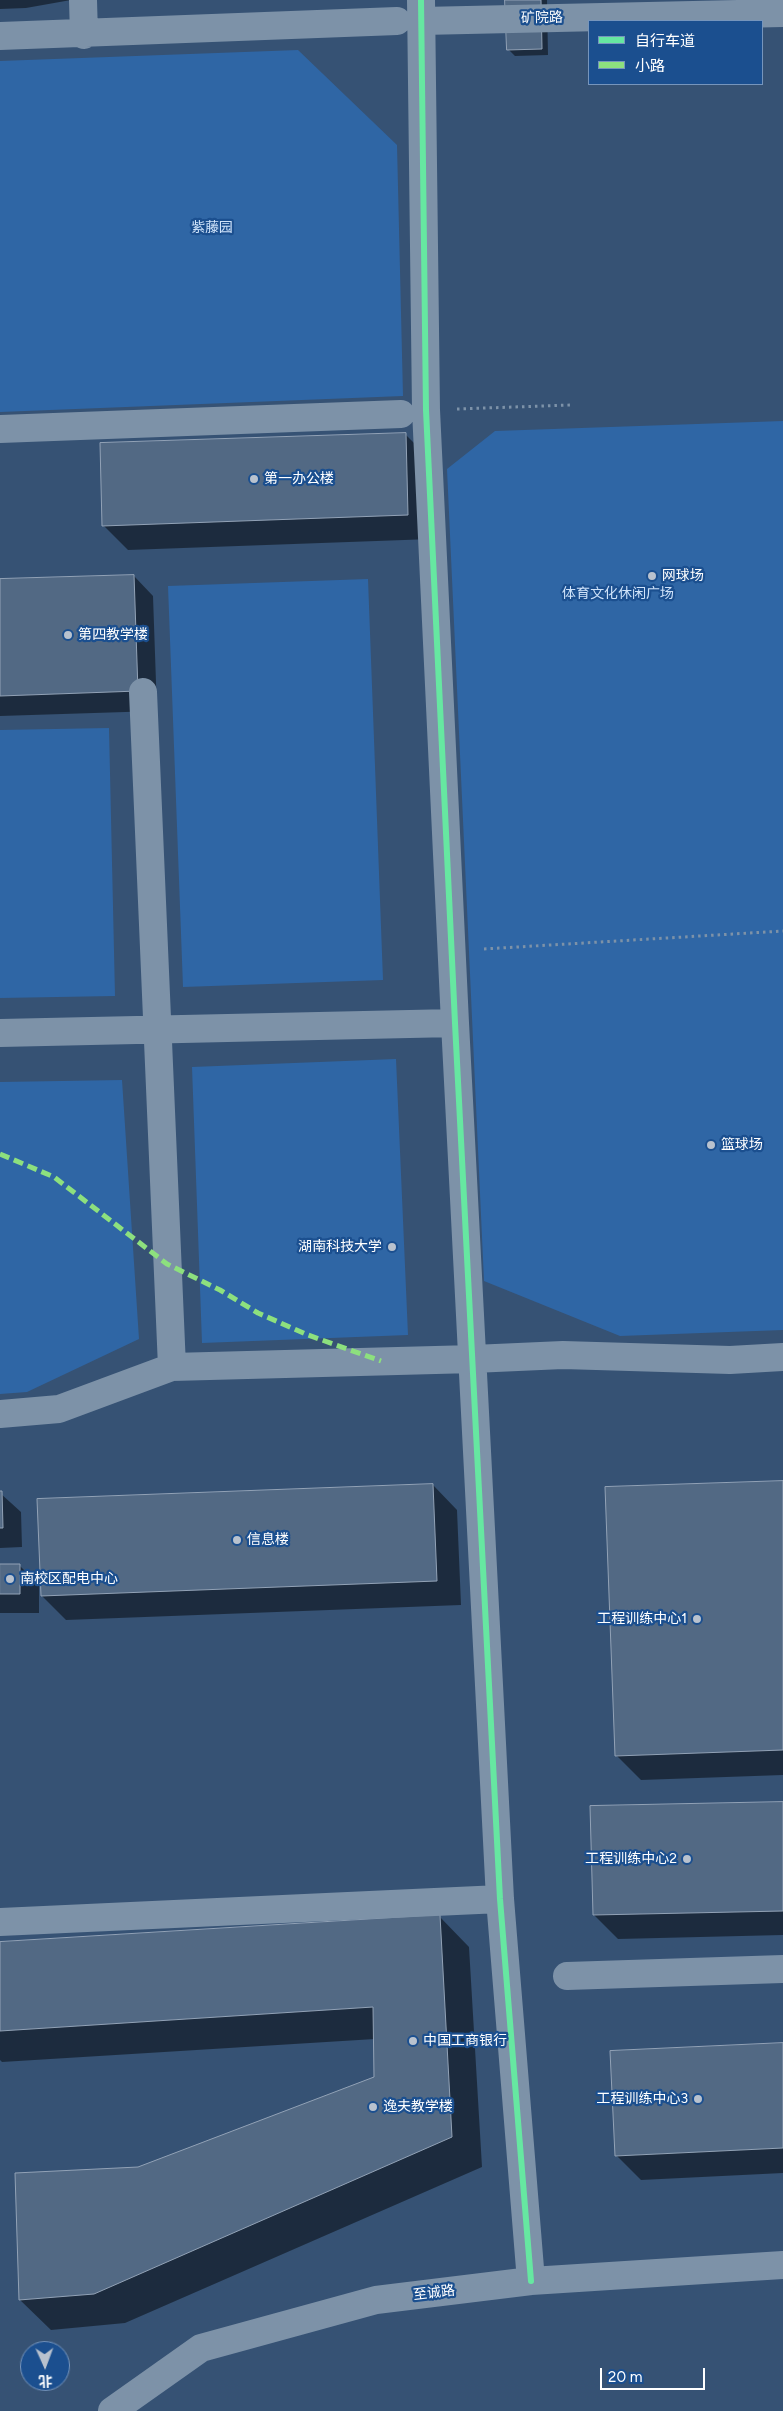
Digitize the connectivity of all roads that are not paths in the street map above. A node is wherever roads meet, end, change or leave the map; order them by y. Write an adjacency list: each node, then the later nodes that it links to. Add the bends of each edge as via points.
1 (83, 0): 4 (street)
2 (783, 13): 3 (street, 矿院路)
3 (413, 14): 4 (street, 矿院路); 6 (street)
4 (84, 35): 5 (street, 矿院路)
5 (0, 36)
6 (414, 412): 7 (street); 9 (street)
7 (0, 429)
8 (144, 692): 10 (street)
9 (455, 1023): 10 (street); 13 (street)
10 (159, 1029): 11 (street); 14 (street)
11 (0, 1033)
12 (783, 1357): 13 (street, via 730,1360 563,1354)
13 (473, 1359): 14 (street); 16 (street)
14 (172, 1367): 15 (street, via 59,1409)
15 (0, 1414)
16 (500, 1900): 17 (street); 21 (street)
17 (0, 1922)
18 (783, 1969): 19 (street)
19 (567, 1976)
20 (783, 2265): 21 (street, 至诚路)
21 (531, 2281): 22 (street, 至诚路, via 376,2300 201,2348)
22 (112, 2411)

